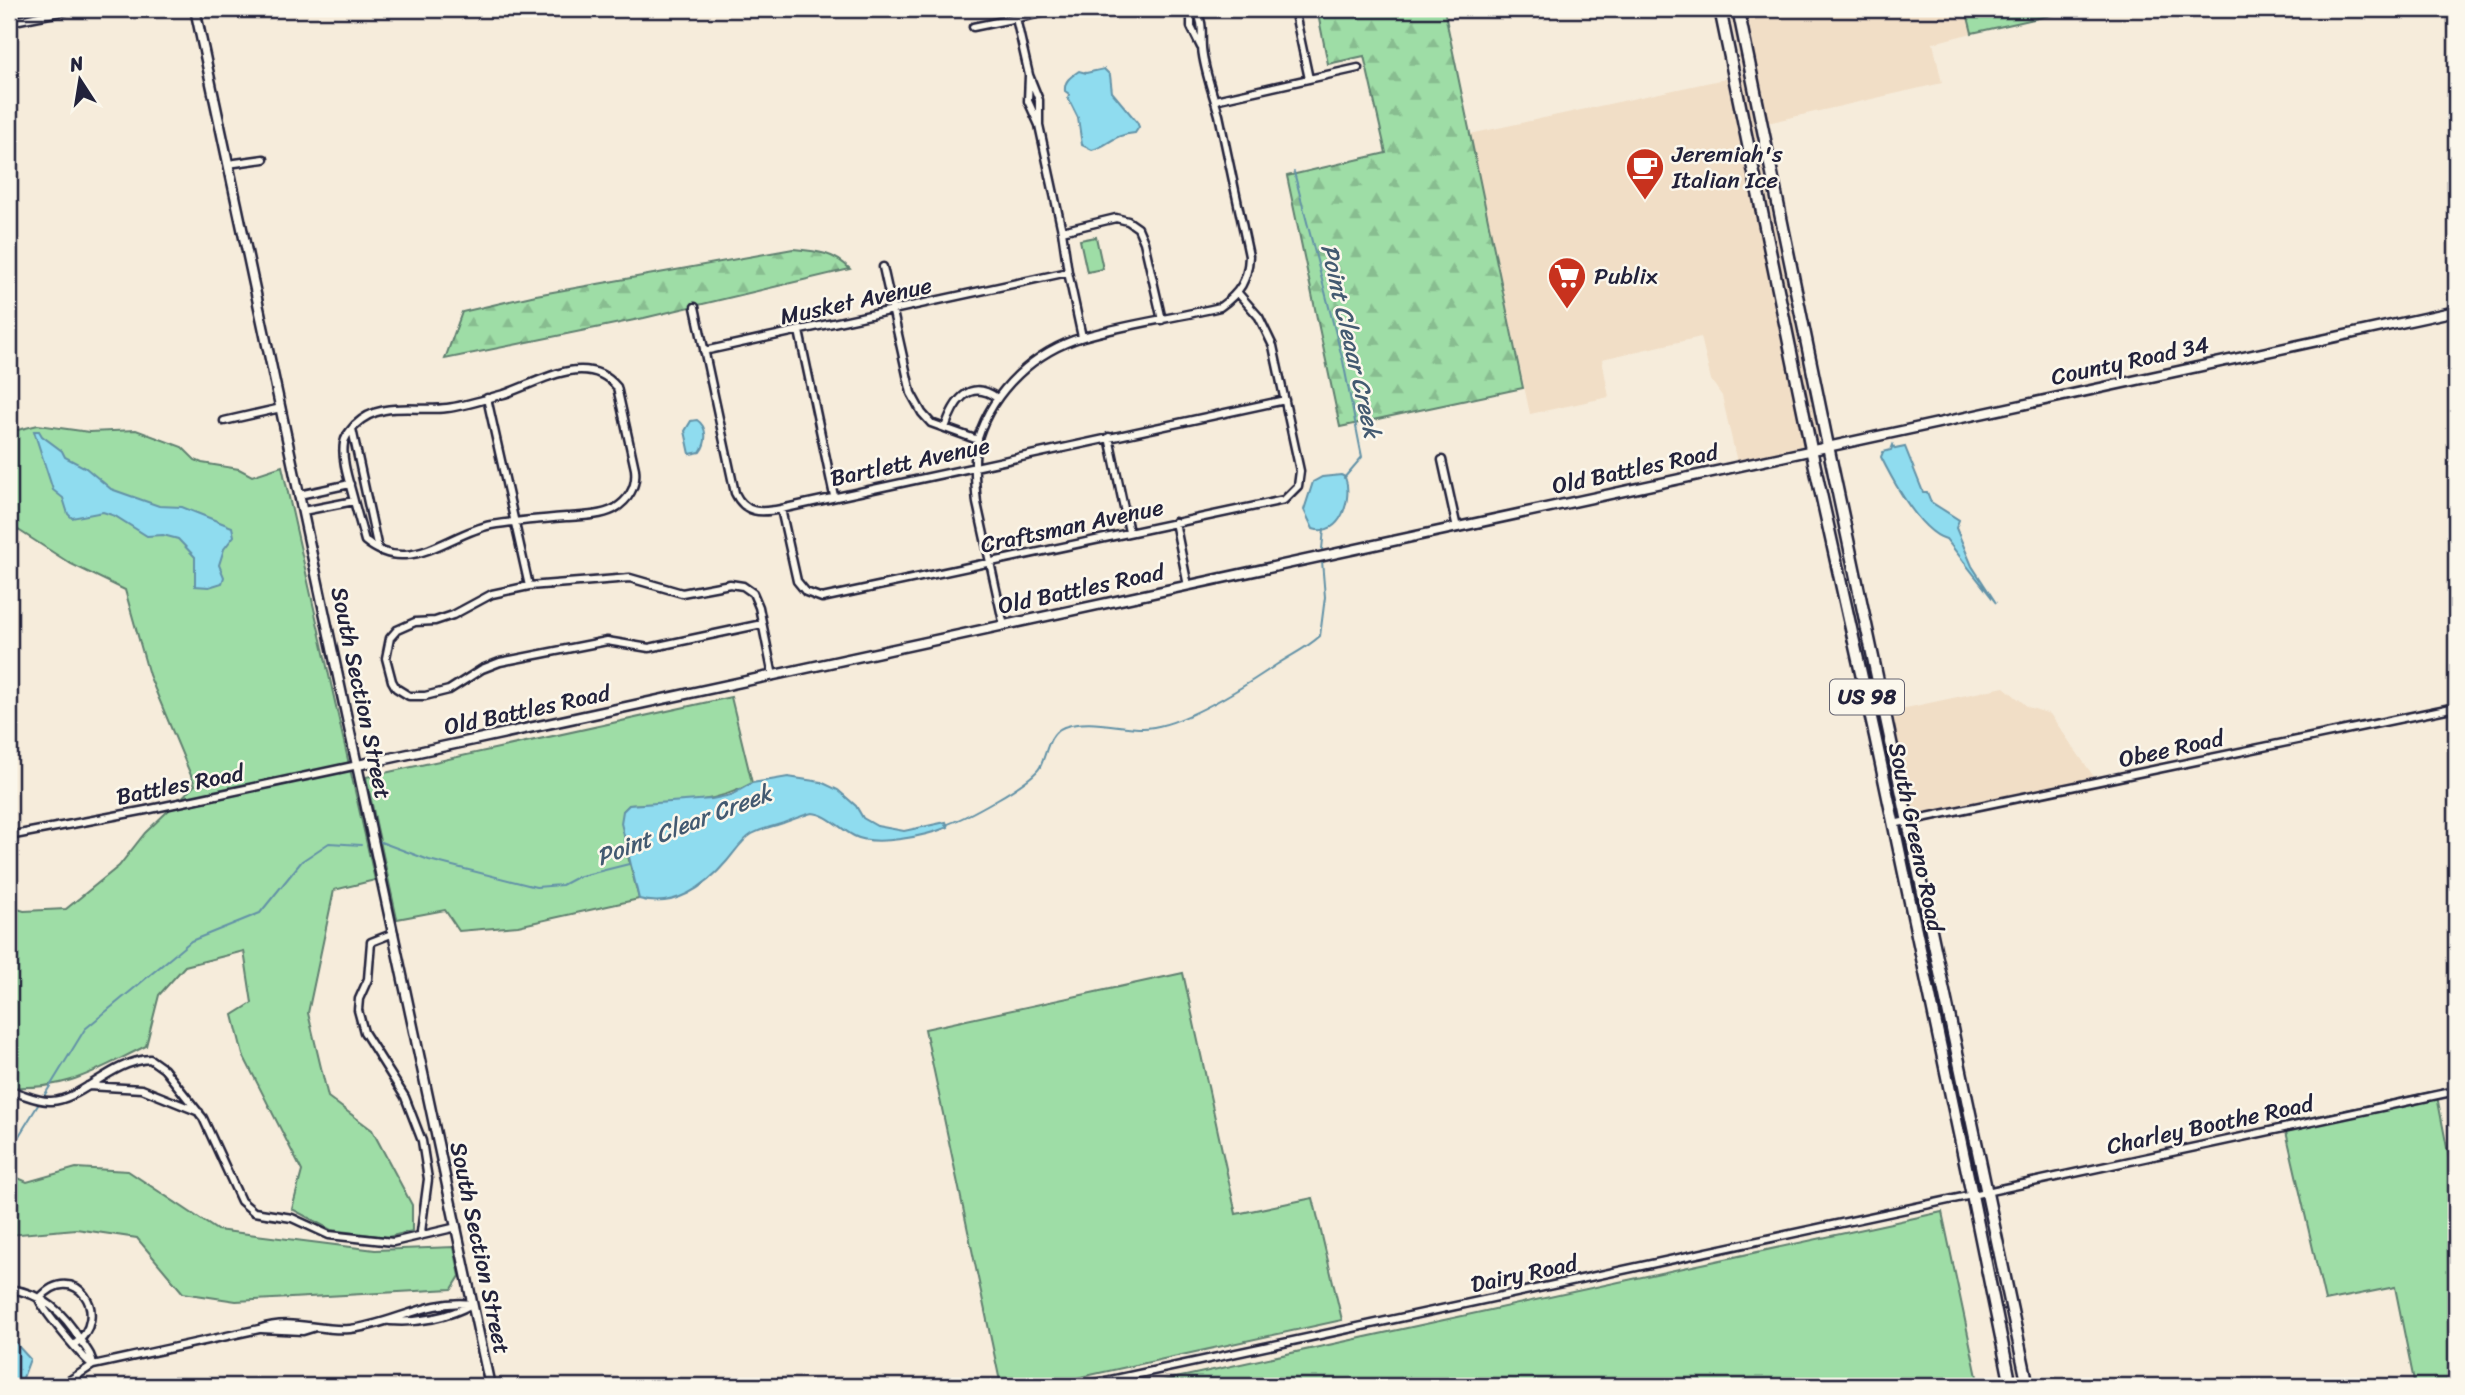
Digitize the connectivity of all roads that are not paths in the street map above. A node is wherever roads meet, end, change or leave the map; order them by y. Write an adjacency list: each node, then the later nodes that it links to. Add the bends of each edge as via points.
1 (75, 9): 9 (street)
2 (195, 9): 20 (street, South Section Street)
3 (1061, 9): 8 (street)
4 (1194, 9): 11 (street, via 1203,23); 11 (street, via 1191,27)
5 (1294, 9): 14 (street)
6 (1720, 9): 17 (main road, South Greeno Road / US 98)
7 (1738, 9): 15 (main road, South Greeno Road / US 98)
8 (1016, 18): 10 (street); 13 (street)
9 (9, 22)
10 (973, 27)
11 (1202, 48): 16 (street)
12 (1359, 68): 14 (street)
13 (1029, 75): 18 (street, via 1040,100); 18 (street, via 1028,102)
14 (1309, 79): 16 (street)
15 (1756, 99): 17 (street); 41 (main road, South Greeno Road / US 98)
16 (1215, 100): 24 (street, via 1249,256 1249,272)
17 (1740, 103): 42 (main road, South Greeno Road / US 98)
18 (1039, 125): 21 (street)
19 (264, 159): 20 (street)
20 (228, 164): 35 (street, South Section Street)
21 (1062, 231): 23 (street); 28 (street, via 1116,218 1138,228)
22 (883, 267): 26 (street)
23 (1068, 272): 26 (street, Musket Avenue); 30 (street)
24 (1238, 293): 28 (street, via 1220,307); 34 (street, Craftsman Avenue, via 1259,317 1276,356)
25 (695, 307): 31 (street, Bartlett Avenue)
26 (894, 310): 29 (street, Musket Avenue); 37 (street, via 911,393 931,423)
27 (2456, 311): 41 (street, County Road 34)
28 (1162, 320): 30 (street)
29 (799, 331): 31 (street, Musket Avenue); 48 (street)
30 (1082, 337): 33 (street, via 1055,348 1025,369)
31 (704, 351): 50 (street, Bartlett Avenue, via 739,502 764,512)
32 (488, 398): 38 (street, via 446,408 382,410); 52 (street); 52 (street, via 582,369 612,381 624,413 636,474 634,488 621,504 603,513)
33 (998, 398): 37 (street, via 983,390 968,393 952,408); 40 (street)
34 (1285, 400): 39 (street, Bartlett Avenue); 53 (street, Craftsman Avenue, via 1300,466 1293,493 1281,500)
35 (281, 408): 36 (street); 47 (street, South Section Street)
36 (224, 421)
37 (945, 428): 40 (street)
38 (352, 429): 45 (street, via 344,443); 46 (street)
39 (1109, 438): 44 (street, Bartlett Avenue); 55 (street)
40 (978, 440): 44 (street)
41 (1828, 446): 42 (street, County Road 34); 65 (main road, South Greeno Road / US 98)
42 (1811, 449): 54 (street, Old Battles Road); 66 (main road, South Greeno Road / US 98)
43 (1442, 460): 54 (street)
44 (976, 466): 48 (street, Bartlett Avenue); 57 (street, via 977,503)
45 (351, 486): 46 (street); 47 (street); 49 (street)
46 (364, 486): 56 (street)
47 (299, 495): 51 (street, South Section Street)
48 (834, 496): 50 (street, Bartlett Avenue)
49 (354, 501): 51 (street); 56 (street, via 365,541)
50 (781, 509): 57 (street, Craftsman Avenue, via 797,580 813,596 832,597)
51 (303, 511): 64 (street, South Section Street)
52 (515, 522): 56 (street, via 467,531 412,555); 58 (street)
53 (1175, 522): 55 (street, Craftsman Avenue); 59 (street)
54 (1457, 528): 59 (street, Old Battles Road)
55 (1129, 532): 57 (street, Craftsman Avenue)
56 (378, 550)
57 (989, 562): 61 (street)
58 (529, 586): 60 (street, via 630,579 681,593 736,584 753,593); 60 (street, via 492,594 453,615 397,630 390,638 386,658 396,688 409,696 425,696 449,690 500,662 607,641 649,649)
59 (1188, 586): 61 (street, Old Battles Road)
60 (762, 624): 62 (street)
61 (1004, 626): 62 (street, Old Battles Road)
62 (774, 676): 64 (street, Old Battles Road)
63 (2456, 707): 65 (street, Obee Road)
64 (358, 765): 67 (street, Battles Road); 68 (street, South Section Street)
65 (1908, 822): 66 (street, Obee Road); 73 (main road, South Greeno Road / US 98)
66 (1893, 824): 74 (main road, South Greeno Road / US 98)
67 (9, 836)
68 (394, 933): 75 (street, South Section Street); 76 (street, via 371,942 369,979 358,1010 364,1032 405,1097 422,1141 428,1179)
69 (86, 1086): 70 (street, via 53,1101); 72 (street, via 142,1089); 72 (street, via 124,1065 150,1059)
70 (9, 1091)
71 (2456, 1091): 73 (street, Charley Boothe Road)
72 (200, 1112): 76 (street, via 241,1202 254,1212 292,1219 329,1235 393,1242)
73 (1986, 1192): 74 (street, Charley Boothe Road); 86 (main road, South Greeno Road / US 98)
74 (1972, 1195): 84 (street, Dairy Road); 85 (main road, South Greeno Road / US 98)
75 (457, 1227): 76 (street); 79 (street, South Section Street)
76 (422, 1235)
77 (9, 1289): 78 (street)
78 (39, 1299): 80 (street, via 42,1308); 80 (street, via 59,1286 72,1286 84,1293 91,1314)
79 (472, 1304): 81 (street, via 457,1302 407,1312 365,1328 259,1329); 83 (street, South Section Street)
80 (78, 1343): 81 (street, via 84,1360)
81 (93, 1365): 82 (street)
82 (61, 1386)
83 (490, 1386)
84 (1083, 1386)
85 (2011, 1386)
86 (2028, 1386)

